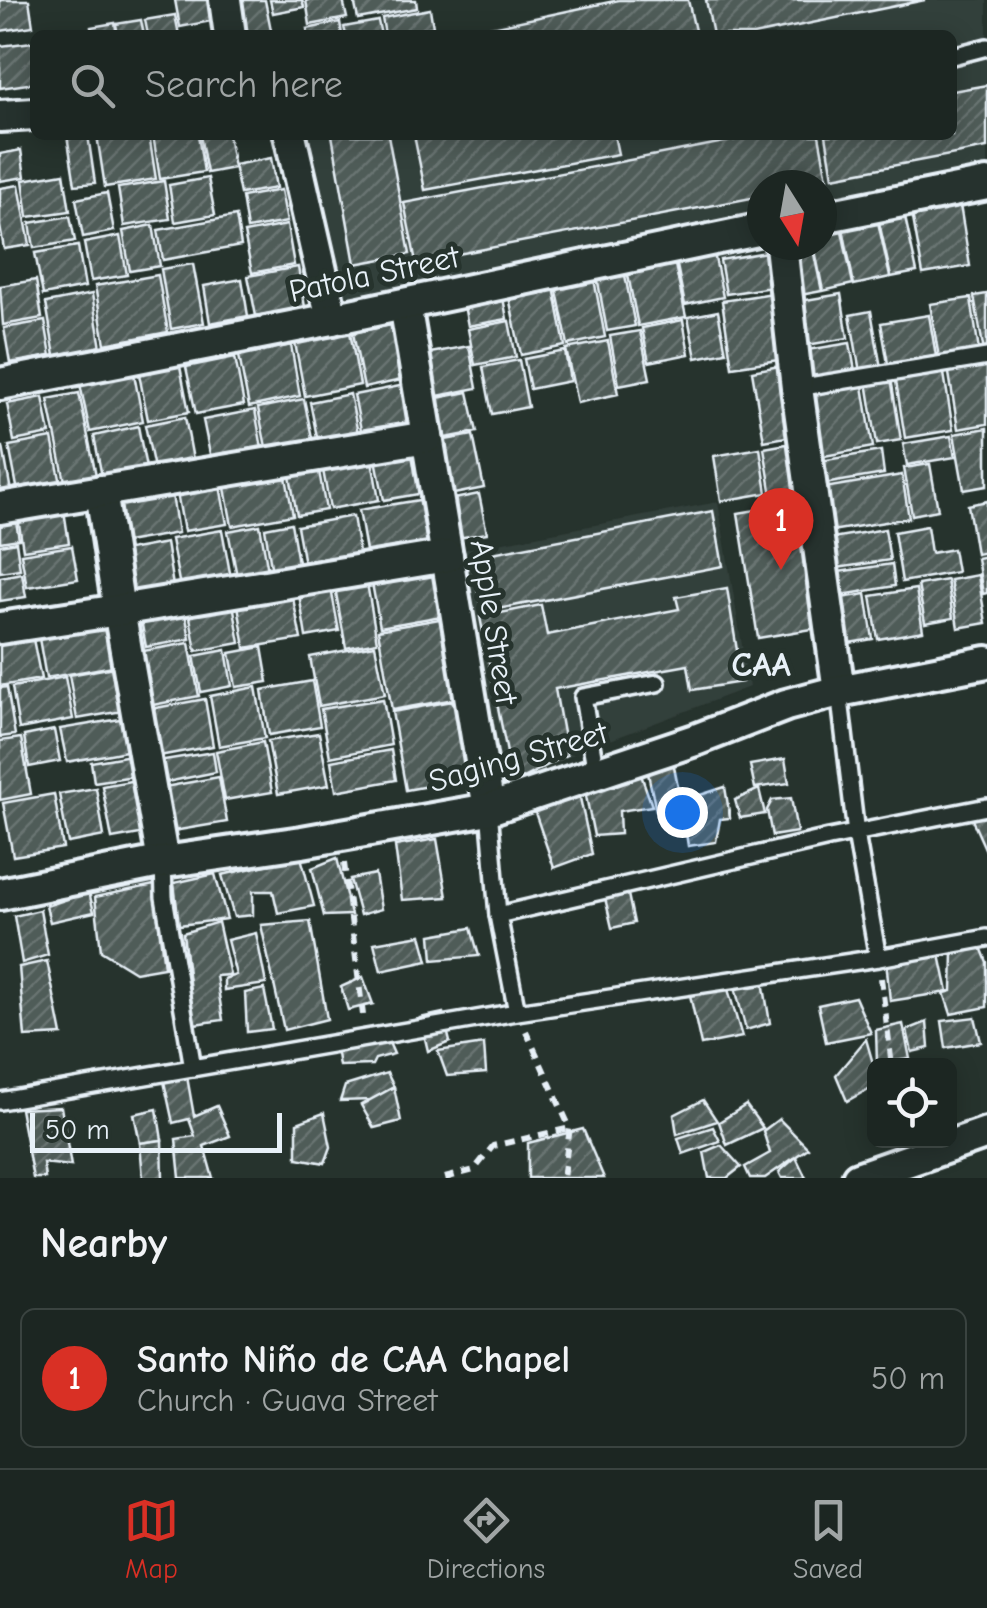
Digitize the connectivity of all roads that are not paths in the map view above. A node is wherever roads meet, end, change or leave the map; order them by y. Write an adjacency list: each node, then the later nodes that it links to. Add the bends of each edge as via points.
1 (225, 0): 2 (street)
2 (229, 30)
3 (987, 47): 4 (lane)
4 (957, 55)
5 (30, 114): 6 (street)
6 (0, 116)
7 (291, 140): 13 (street)
8 (987, 184): 9 (street)
9 (837, 213)
10 (747, 231): 12 (street, Patola Street)
11 (783, 260): 16 (street)
12 (405, 304): 13 (street, Patola Street); 17 (street, Apple Street)
13 (332, 319): 15 (street, Patola Street)
14 (987, 357): 16 (lane)
15 (0, 384)
16 (797, 388): 25 (street)
17 (427, 437): 18 (street); 20 (street, Apple Street)
18 (100, 491): 19 (street); 21 (street)
19 (0, 508)
20 (448, 556): 21 (street); 28 (street, Apple Street)
21 (119, 610): 22 (street); 30 (street)
22 (0, 628)
23 (987, 662): 25 (street, Saging Street)
24 (657, 683): 26 (lane, via 583,697)
25 (839, 691): 26 (street, Saging Street); 29 (lane)
26 (596, 773): 28 (street, Saging Street)
27 (987, 807): 29 (lane)
28 (490, 809): 30 (street, Saging Street); 32 (lane, Apple Street)
29 (856, 834): 32 (lane); 34 (lane)
30 (162, 862): 31 (street, Saging Street); 36 (lane)
31 (0, 894)
32 (498, 915): 35 (lane, Apple Street)
33 (987, 938): 34 (lane)
34 (878, 958): 35 (lane)
35 (517, 1012): 36 (lane)
36 (193, 1068): 37 (lane)
37 (0, 1101)
38 (987, 1133): 39 (street)
39 (858, 1178)

